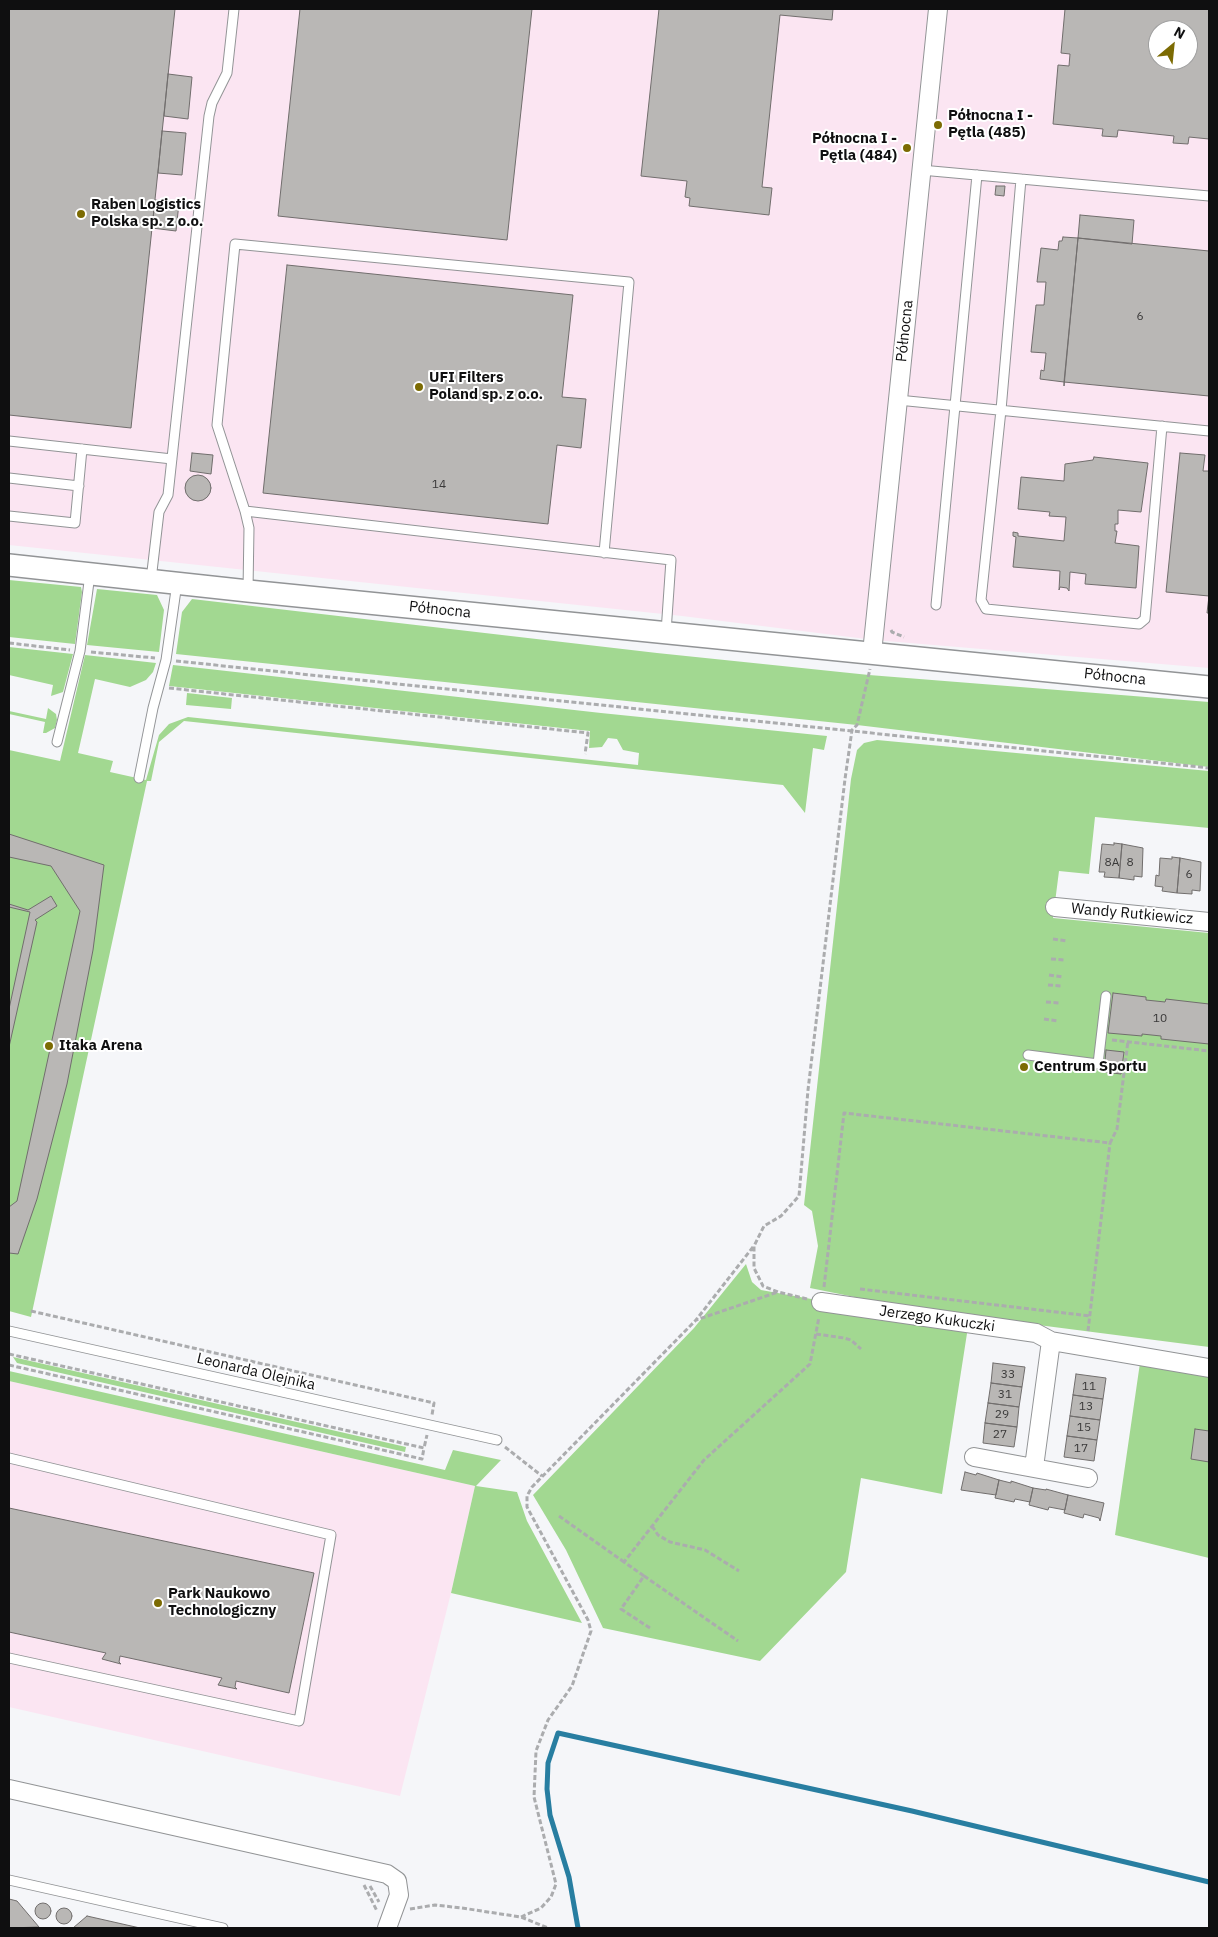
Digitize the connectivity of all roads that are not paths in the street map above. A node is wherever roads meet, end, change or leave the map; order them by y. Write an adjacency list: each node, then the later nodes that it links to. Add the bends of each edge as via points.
1 (234, 9): 14 (lane, via 227,73 209,116)
2 (938, 9): 3 (street, Północna)
3 (921, 170): 4 (lane); 7 (street, Północna)
4 (977, 175): 5 (lane); 8 (lane)
5 (1021, 180): 6 (lane); 9 (lane)
6 (1209, 196)
7 (898, 400): 8 (lane); 27 (street, Północna)
8 (956, 406): 9 (lane); 25 (lane)
9 (1001, 410): 10 (lane); 10 (lane, via 981,600 986,609 996,610 1139,624 1145,619)
10 (1162, 426): 11 (lane)
11 (1209, 431)
12 (9, 441): 13 (lane)
13 (82, 449): 14 (lane); 16 (lane)
14 (172, 459): 22 (lane, via 168,495 159,512)
15 (9, 478): 16 (lane)
16 (79, 486): 18 (lane, via 76,523)
17 (244, 511): 19 (lane); 19 (lane, via 217,425 235,244 629,282); 24 (lane, via 250,528)
18 (9, 516)
19 (604, 553): 26 (lane, via 672,560)
20 (9, 565): 21 (street, Północna)
21 (90, 573): 22 (street, Północna); 29 (lane, via 80,651)
22 (151, 580): 23 (street, Północna)
23 (177, 583): 24 (street, Północna); 30 (lane, via 166,660)
24 (248, 591): 26 (street, Północna)
25 (936, 605)
26 (666, 632): 27 (street, Północna)
27 (872, 653): 28 (street, Północna)
28 (1209, 687)
29 (57, 742)
30 (139, 778)
31 (1055, 907): 32 (street, Wandy Rutkiewicz)
32 (1209, 922)
33 (1106, 996): 34 (lane, via 1098,1064)
34 (1028, 1056)
35 (822, 1293): 37 (street, Jerzego Kukuczki, via 1036,1333)
36 (9, 1331): 39 (lane, Leonarda Olejnika)
37 (1051, 1341): 38 (street, Jerzego Kukuczki); 42 (street)
38 (1209, 1368)
39 (497, 1440)
40 (974, 1457): 42 (street)
41 (9, 1458): 44 (lane, via 331,1535 299,1721)
42 (1034, 1467): 43 (street)
43 (1088, 1478)
44 (9, 1658)
45 (9, 1789): 47 (street, via 387,1874 397,1881 399,1895)
46 (9, 1880): 48 (lane)
47 (390, 1921)
48 (223, 1928)

